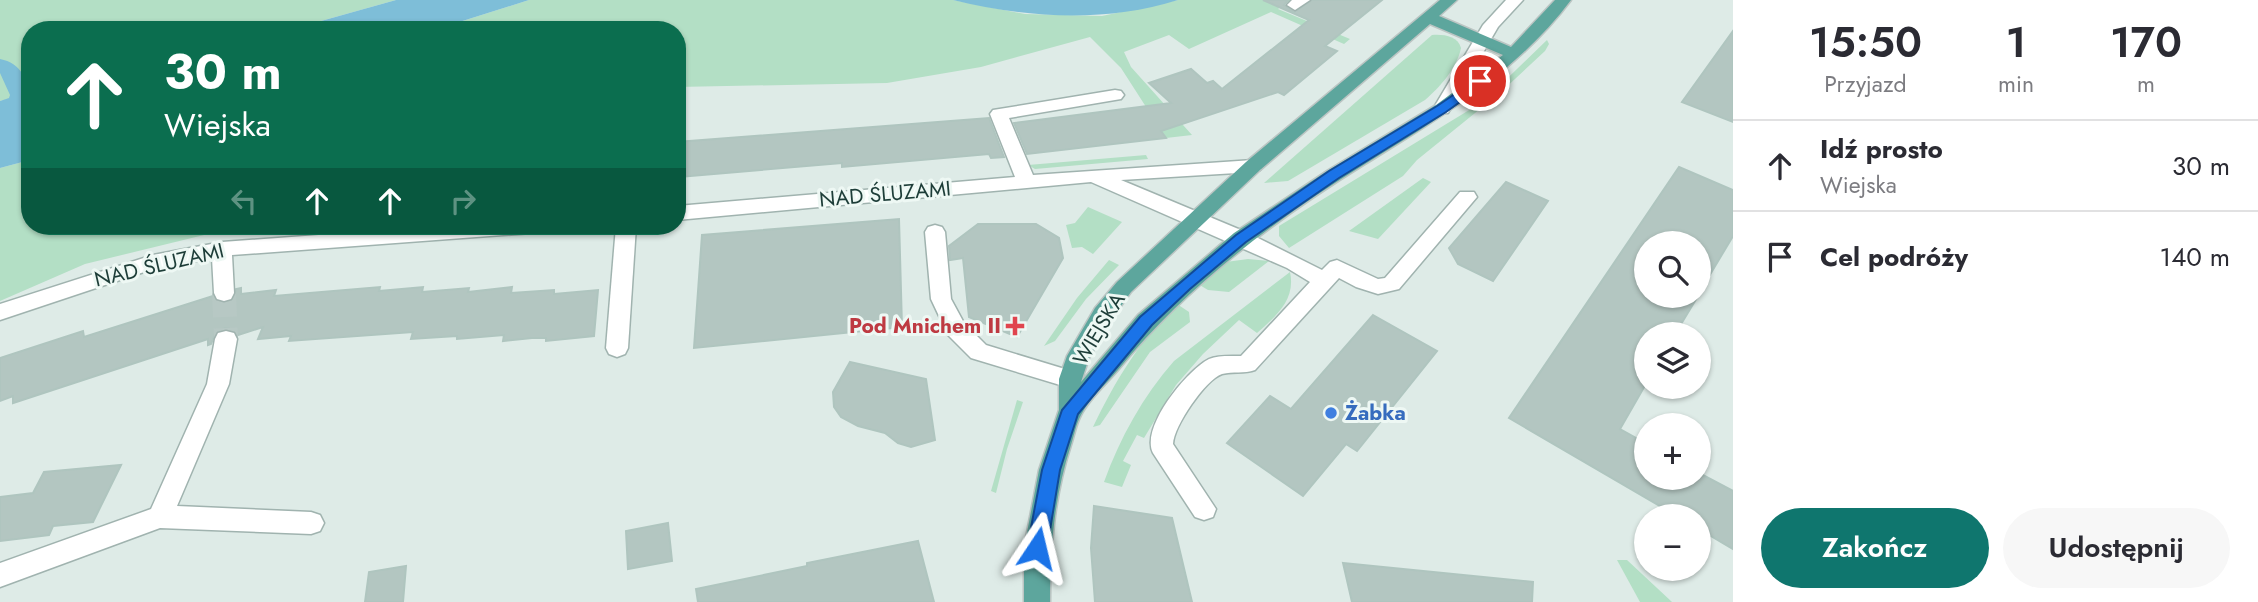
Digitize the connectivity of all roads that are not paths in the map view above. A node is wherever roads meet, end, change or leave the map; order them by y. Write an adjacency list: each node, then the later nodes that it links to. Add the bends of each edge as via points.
1 (1449, 0): 4 (main road, WIEJSKA)
2 (1515, 0): 5 (street)
3 (1563, 0): 6 (main road, WIEJSKA)
4 (1429, 18): 5 (main road); 9 (main road, WIEJSKA)
5 (1482, 40): 6 (main road); 8 (street)
6 (1514, 54): 8 (main road, WIEJSKA)
7 (1115, 95): 11 (street, via 999,114)
8 (1442, 109): 19 (main road, WIEJSKA, via 1334,174)
9 (1254, 166): 10 (street, NAD ŚLUZAMI); 14 (main road, WIEJSKA)
10 (1093, 176): 11 (street, NAD ŚLUZAMI); 14 (street, NAD ŚLUZAMI)
11 (1027, 182): 13 (street, NAD ŚLUZAMI)
12 (1467, 197): 21 (street, via 1388,287 1373,286 1337,267)
13 (686, 212)
14 (1195, 221): 19 (street, NAD ŚLUZAMI); 26 (main road, WIEJSKA, via 1124,287 1078,356)
15 (935, 232): 26 (street, via 941,299 956,329 979,352)
16 (302, 235): 18 (street, NAD ŚLUZAMI)
17 (625, 235): 25 (street)
18 (277, 236): 20 (street, NAD ŚLUZAMI)
19 (1241, 239): 21 (street, NAD ŚLUZAMI); 27 (main road, WIEJSKA, via 1146,321)
20 (222, 249): 22 (street); 23 (street, NAD ŚLUZAMI, via 142,265)
21 (1324, 281): 28 (street, via 1247,364 1217,364 1187,393 1161,434 1161,446)
22 (224, 293)
23 (0, 312)
24 (226, 339): 29 (street, via 218,384)
25 (617, 348)
26 (1070, 379): 27 (main road, WIEJSKA)
27 (1071, 410): 32 (main road, via 1051,470 1037,548)
28 (1204, 509)
29 (160, 517): 30 (street); 31 (street)
30 (311, 523)
31 (0, 575)
32 (1037, 602)

